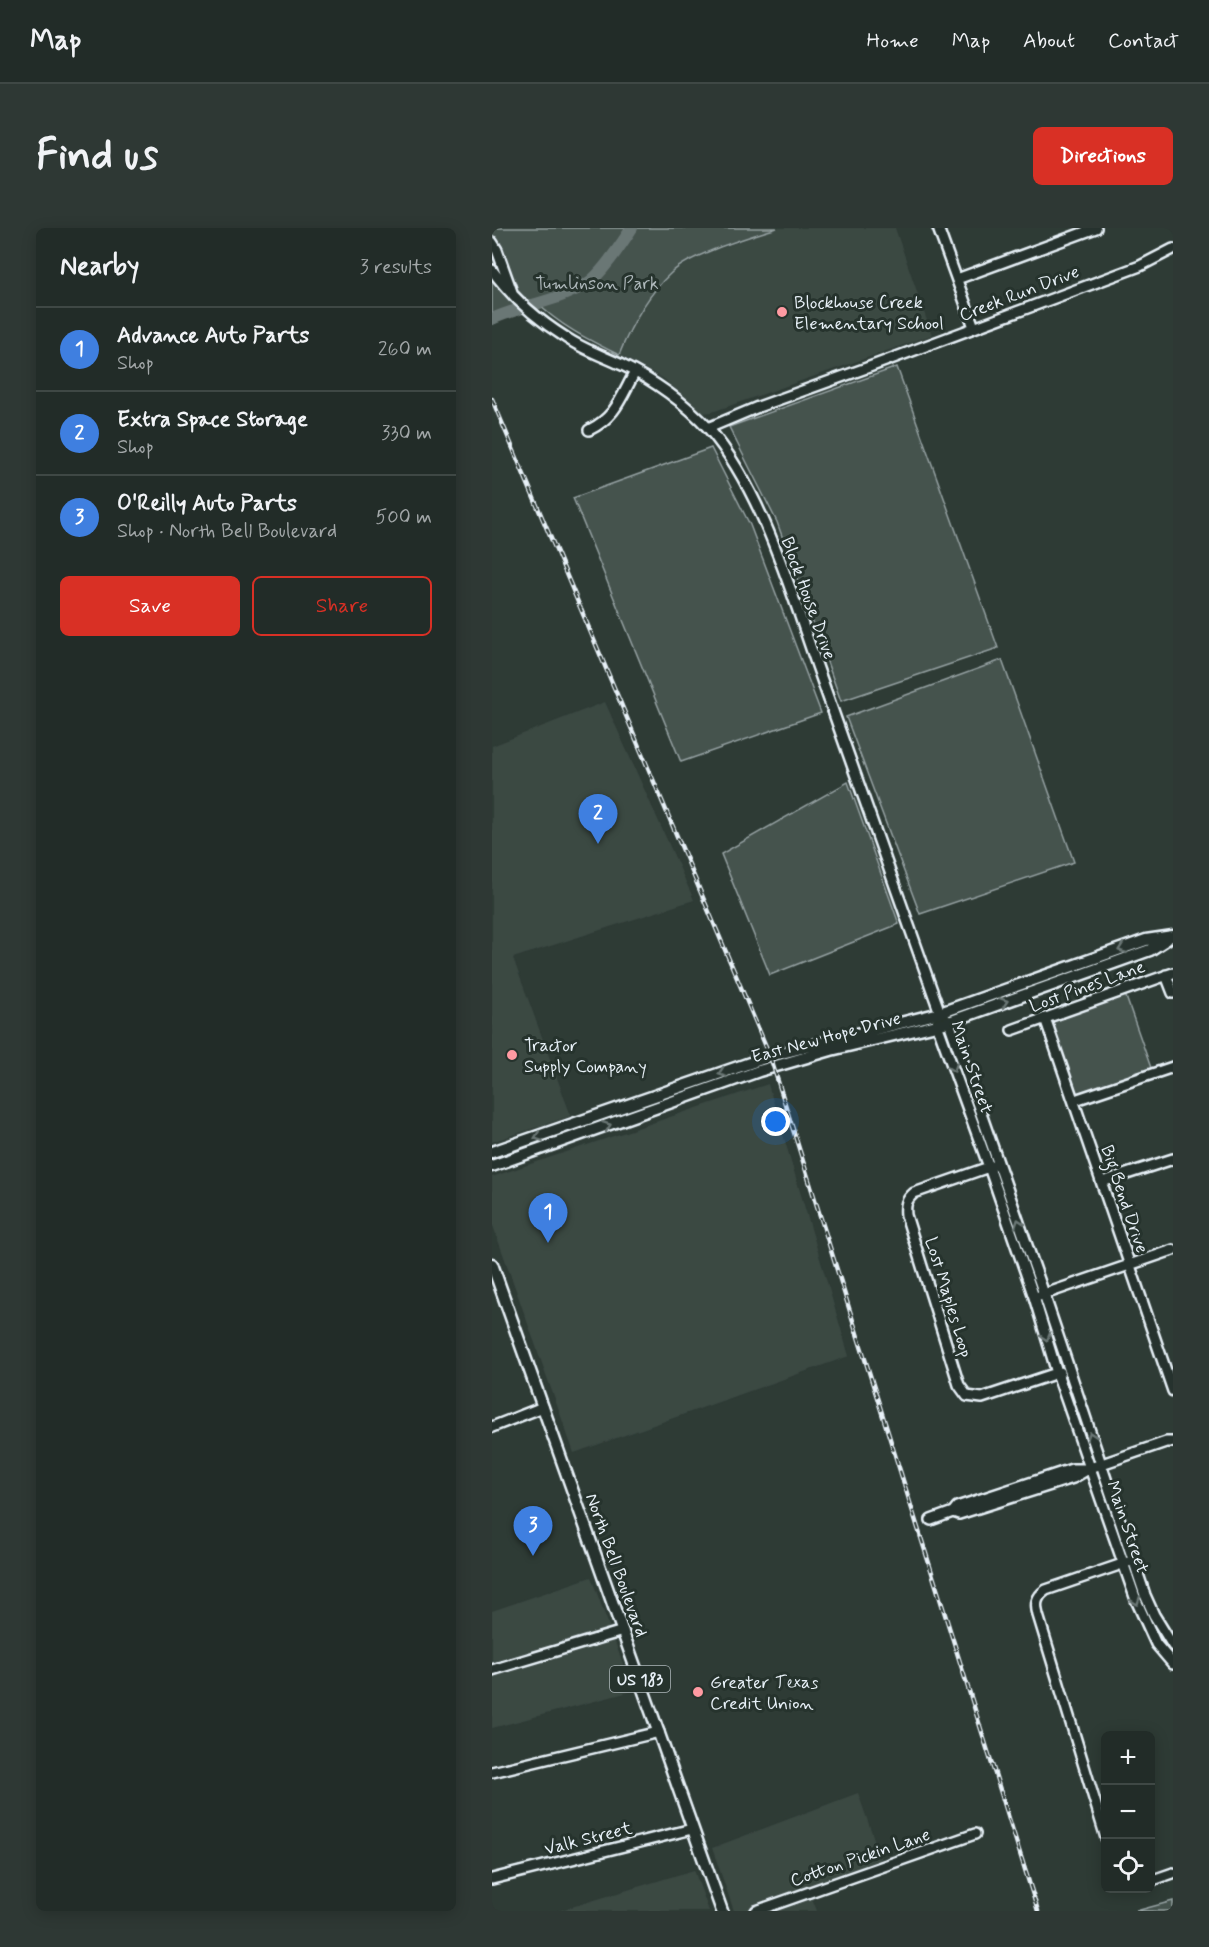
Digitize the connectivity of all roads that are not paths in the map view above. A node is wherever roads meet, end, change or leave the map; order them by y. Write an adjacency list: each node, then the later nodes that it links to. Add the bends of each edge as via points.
1 (938, 228): 6 (street)
2 (1095, 228): 6 (street)
3 (492, 242): 7 (street, Block House Drive)
4 (1173, 249): 8 (street, Creek Run Drive, via 1140,266)
5 (492, 270): 7 (street, Block House Drive)
6 (957, 279): 8 (street)
7 (513, 294): 9 (street, Block House Drive, via 566,338)
8 (974, 327): 10 (street, Creek Run Drive)
9 (635, 372): 10 (street, Block House Drive, via 685,406); 11 (street, via 610,416)
10 (708, 428): 15 (street, Block House Drive, via 761,515)
11 (589, 430)
12 (1171, 937): 15 (main road, East New Hope Drive, one-way to 15, via 1146,940); 17 (main road, East New Hope Drive, one-way to 12, via 1150,950)
13 (1170, 974): 14 (street); 16 (street, Lost Pines Lane)
14 (1173, 993)
15 (940, 1012): 17 (street, Main Street); 18 (street, Main Street); 22 (main road, East New Hope Drive, one-way to 22, via 770,1056)
16 (1045, 1018): 19 (street, Lost Pines Lane); 21 (street, Big Bend Drive)
17 (949, 1022): 18 (main road, East New Hope Drive); 25 (street, Main Street)
18 (937, 1024): 24 (main road, East New Hope Drive, one-way to 18, via 774,1066); 25 (street, Main Street, one-way to 25)
19 (1012, 1030)
20 (1173, 1067): 21 (street)
21 (1075, 1100): 26 (street, Big Bend Drive)
22 (492, 1152)
23 (1173, 1159): 26 (street)
24 (492, 1166)
25 (994, 1166): 30 (street, Main Street, one-way to 25); 31 (street, Main Street); 33 (street, Lost Maples Loop, via 914,1193 905,1208 959,1385 968,1396 982,1398)
26 (1102, 1182): 29 (street, Big Bend Drive)
27 (1173, 1250): 29 (street)
28 (492, 1264): 35 (main road, North Bell Boulevard / US 183)
29 (1130, 1265): 30 (street); 34 (street, Big Bend Drive)
30 (1044, 1294): 31 (street); 32 (street, Main Street)
31 (1034, 1297): 33 (street, Main Street, one-way to 33)
32 (1068, 1369): 33 (street, Lost Maples Loop); 39 (street, Main Street, one-way to 32)
33 (1057, 1373): 40 (street, Main Street)
34 (1173, 1391)
35 (543, 1407): 36 (street); 44 (main road, North Bell Boulevard / US 183)
36 (492, 1427)
37 (1173, 1434): 38 (street)
38 (1169, 1442): 39 (street)
39 (1101, 1465): 40 (street); 42 (street, Main Street)
40 (1090, 1468): 41 (street, via 1062,1481); 43 (street, Main Street)
41 (931, 1520)
42 (1134, 1560): 43 (street); 45 (street, Main Street, via 1154,1615)
43 (1123, 1563): 46 (street, Main Street, one-way to 46, via 1144,1620 1156,1644); 50 (street, via 1046,1590 1036,1603)
44 (623, 1631): 47 (street); 48 (main road, North Bell Boulevard / US 183)
45 (1173, 1646)
46 (1173, 1664)
47 (492, 1670)
48 (659, 1732): 49 (street); 51 (main road, North Bell Boulevard / US 183)
49 (492, 1772)
50 (1101, 1822)
51 (692, 1829): 54 (street, Valk Street); 56 (main road, North Bell Boulevard / US 183)
52 (975, 1834): 57 (street, Cotton Pickin Lane)
53 (1173, 1873): 55 (street)
54 (492, 1878)
55 (1155, 1879)
56 (722, 1911)
57 (756, 1911)

